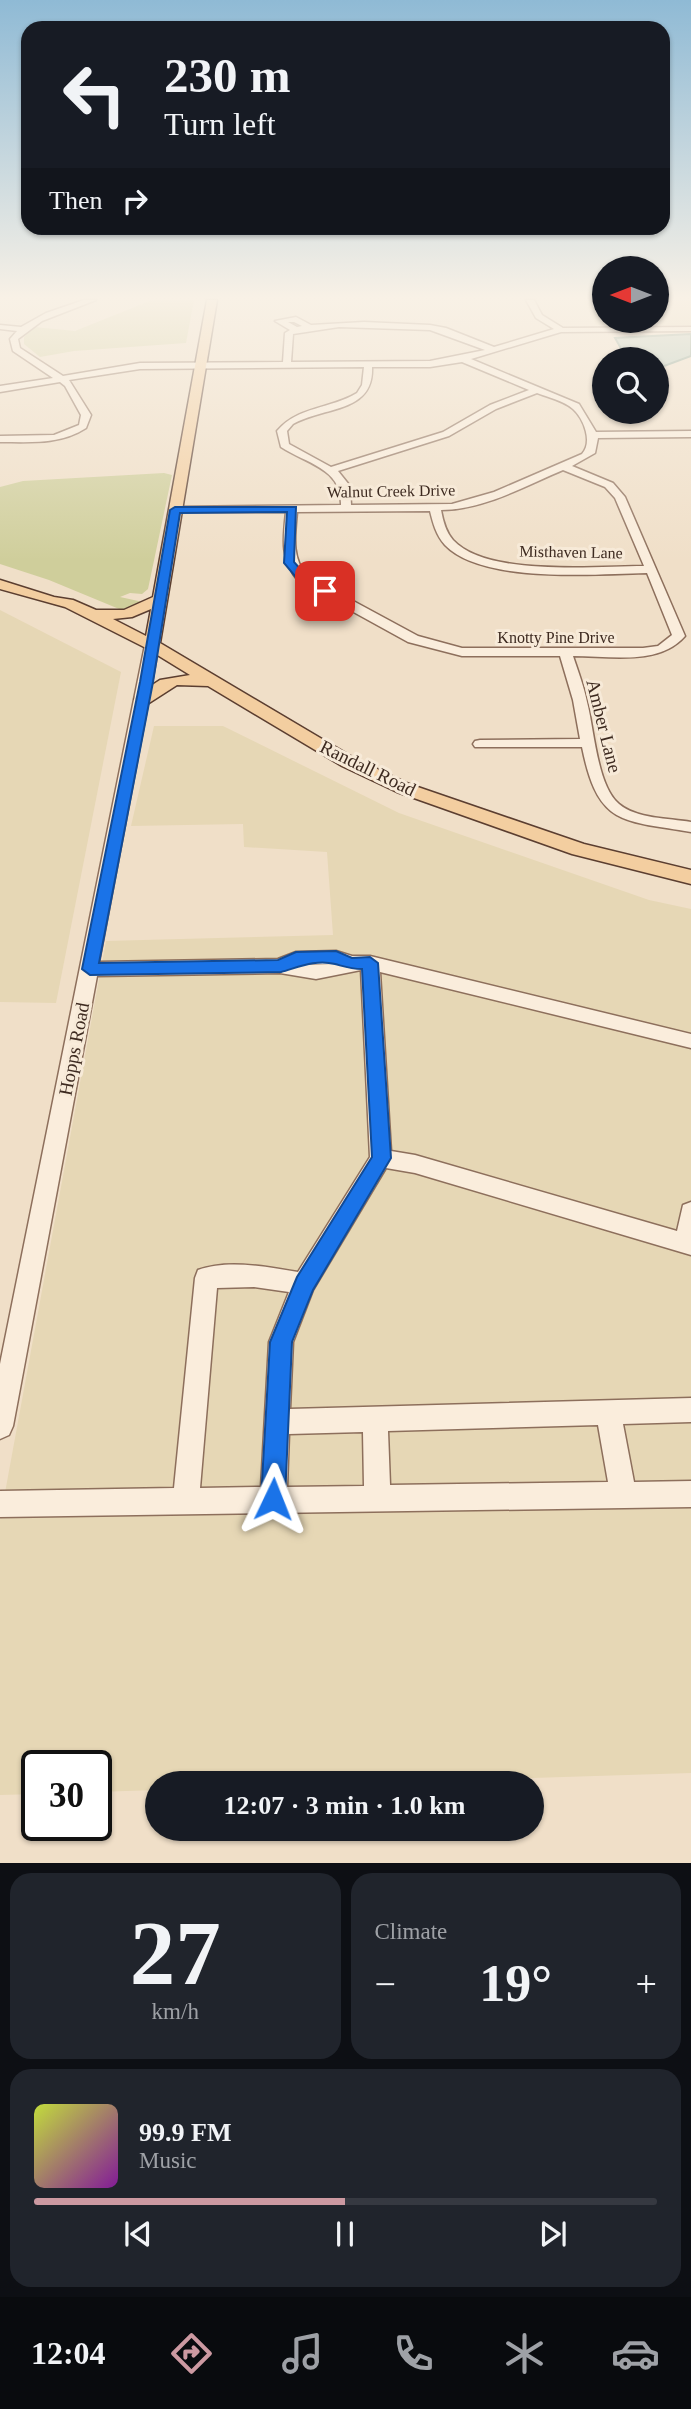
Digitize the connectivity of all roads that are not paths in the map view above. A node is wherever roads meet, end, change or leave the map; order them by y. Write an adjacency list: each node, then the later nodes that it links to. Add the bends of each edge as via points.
1 (71, 387): 8 (street, via 86,415 83,426 55,437)
2 (196, 387): 14 (main road, Hopps Road)
3 (366, 387): 10 (street, via 360,396 293,419 282,431 284,445)
4 (529, 387): 5 (street)
5 (536, 390): 7 (street, via 576,406); 10 (street, via 493,407 446,434)
6 (691, 433): 7 (street)
7 (593, 435): 9 (street, Walnut Creek Drive, via 591,451)
8 (0, 439)
9 (563, 466): 13 (street, Walnut Creek Drive, via 469,504); 15 (street, Knotty Pine Drive, via 591,475 615,491)
10 (331, 470): 11 (street, via 342,480)
11 (346, 508): 12 (street, Walnut Creek Drive); 13 (street, Walnut Creek Drive)
12 (292, 509): 14 (street, Walnut Creek Drive); 22 (street, Knotty Pine Drive, via 289,563 295,572 413,639 462,652)
13 (435, 509): 15 (street, Misthaven Lane, via 452,546 486,562 533,569)
14 (175, 510): 18 (main road, Hopps Road)
15 (651, 569): 22 (street, Knotty Pine Drive, via 678,630 674,642 654,651)
16 (0, 570): 19 (main road, Randall Road, via 46,584 60,591)
17 (0, 583): 19 (main road, Randall Road)
18 (160, 599): 20 (main road, via 127,614); 21 (main road, Hopps Road)
19 (68, 603): 20 (main road, Randall Road)
20 (93, 615): 21 (main road, Randall Road)
21 (152, 645): 23 (main road, Randall Road); 24 (street, Hopps Road)
22 (566, 653): 25 (street, Amber Lane)
23 (212, 681): 24 (main road, via 179,677); 28 (main road, Randall Road, via 348,762 403,788 579,849)
24 (143, 699): 30 (street, Hopps Road)
25 (588, 743): 26 (street); 27 (street, Amber Lane, via 598,783 610,805 637,817)
26 (480, 744)
27 (691, 827)
28 (691, 877)
29 (360, 963): 30 (street, via 336,972 296,972 281,966); 31 (street, via 461,983); 32 (street)
30 (90, 969): 40 (street, Hopps Road)
31 (691, 1041)
32 (381, 1158): 34 (street); 35 (street)
33 (691, 1212): 34 (street)
34 (689, 1244)
35 (304, 1284): 39 (street, via 281,1342); 45 (street, via 254,1276 206,1278)
36 (691, 1410): 37 (street)
37 (608, 1412): 38 (street); 41 (street)
38 (375, 1419): 39 (street); 43 (street)
39 (277, 1422): 44 (street)
40 (0, 1426)
41 (624, 1494): 42 (street); 43 (street)
42 (691, 1494)
43 (377, 1497): 44 (street)
44 (273, 1499): 45 (street)
45 (186, 1500): 46 (street)
46 (0, 1504)

